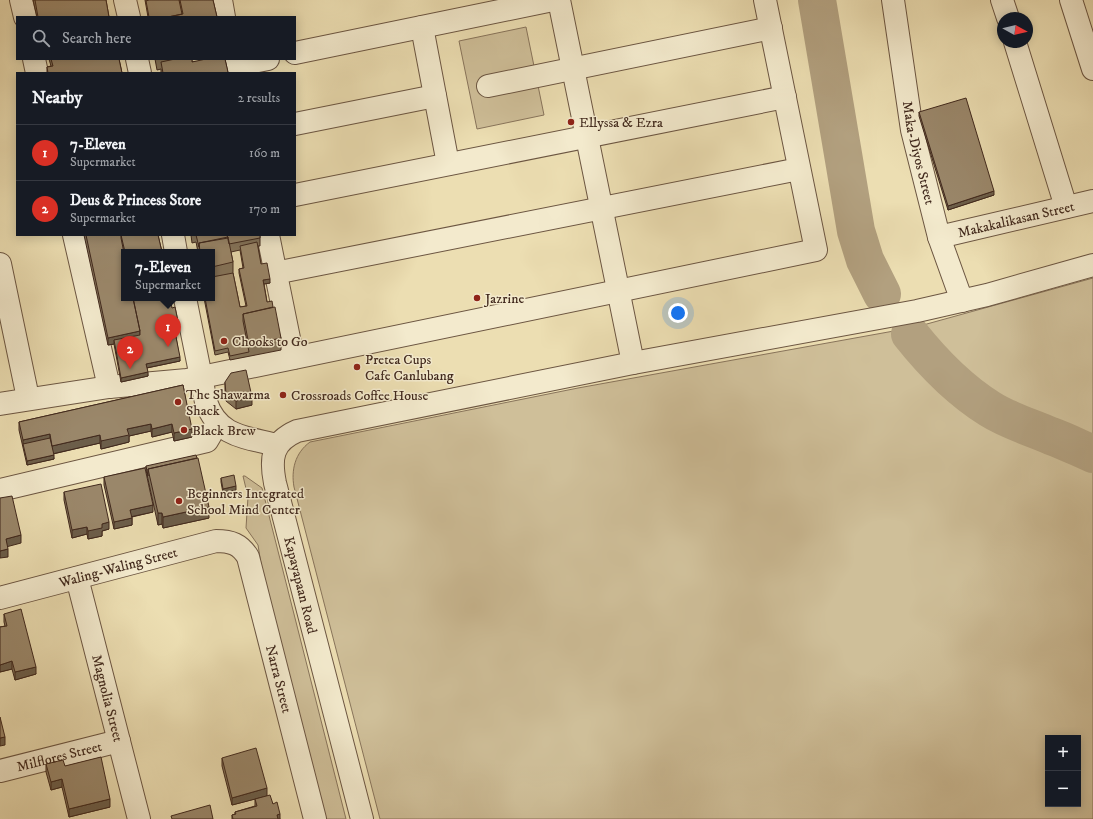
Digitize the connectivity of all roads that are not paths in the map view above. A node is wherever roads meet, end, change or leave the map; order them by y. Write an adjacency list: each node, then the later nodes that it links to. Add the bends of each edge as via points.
1 (21, 0): 11 (street)
2 (125, 0): 12 (street)
3 (221, 0): 13 (street)
4 (553, 0): 14 (street)
5 (558, 0): 22 (street)
6 (765, 0): 15 (street)
7 (893, 0): 40 (street, Maka-Diyos Street, via 912,130)
8 (1002, 0): 10 (street)
9 (1071, 0): 23 (street)
10 (1006, 12)
11 (25, 16)
12 (128, 16)
13 (224, 16)
14 (422, 27): 17 (street); 27 (street)
15 (771, 28): 22 (street); 28 (street)
16 (1017, 48): 35 (street)
17 (296, 53)
18 (34, 60): 24 (street)
19 (137, 60): 25 (street)
20 (263, 60): 21 (street)
21 (234, 66)
22 (573, 68): 26 (street); 30 (street)
23 (1093, 69)
24 (37, 72)
25 (140, 72)
26 (488, 86)
27 (435, 96): 29 (street); 31 (street)
28 (785, 97): 30 (street); 32 (street)
29 (296, 124)
30 (586, 136): 31 (street); 36 (street)
31 (448, 164): 33 (street)
32 (799, 169): 36 (street); 45 (street, via 816,250)
33 (296, 195)
34 (1093, 200): 35 (street, Makakalikasan Street)
35 (1066, 207): 40 (street, Makakalikasan Street)
36 (601, 208): 44 (street); 45 (street)
37 (74, 236): 52 (street)
38 (173, 236): 41 (street)
39 (268, 236): 44 (street)
40 (939, 237): 47 (street, Maka-Diyos Street)
41 (175, 249)
42 (0, 264): 48 (street)
43 (1093, 265): 47 (street)
44 (276, 273): 49 (street)
45 (618, 291): 49 (street); 50 (street)
46 (186, 301): 51 (street)
47 (962, 301): 50 (street)
48 (7, 333): 53 (street)
49 (292, 358): 51 (street)
50 (633, 363): 56 (street, via 297,431 288,434)
51 (201, 376): 52 (street, via 187,380); 55 (street, via 209,410)
52 (109, 387): 53 (street)
53 (28, 398): 54 (street)
54 (0, 404)
55 (218, 424): 56 (street, via 230,432); 57 (street, via 207,441)
56 (277, 445): 65 (street, Kapayapaan Road, via 273,471 275,483)
57 (0, 490)
58 (236, 544): 59 (street, Waling-Waling Street, via 216,541); 64 (street, Narra Street, via 248,557)
59 (77, 578): 60 (street, Waling-Waling Street); 61 (street, Magnolia Street)
60 (0, 598)
61 (119, 742): 62 (street, Milflores Street); 63 (street, Magnolia Street)
62 (0, 771)
63 (139, 819)
64 (315, 819)
65 (362, 819)

